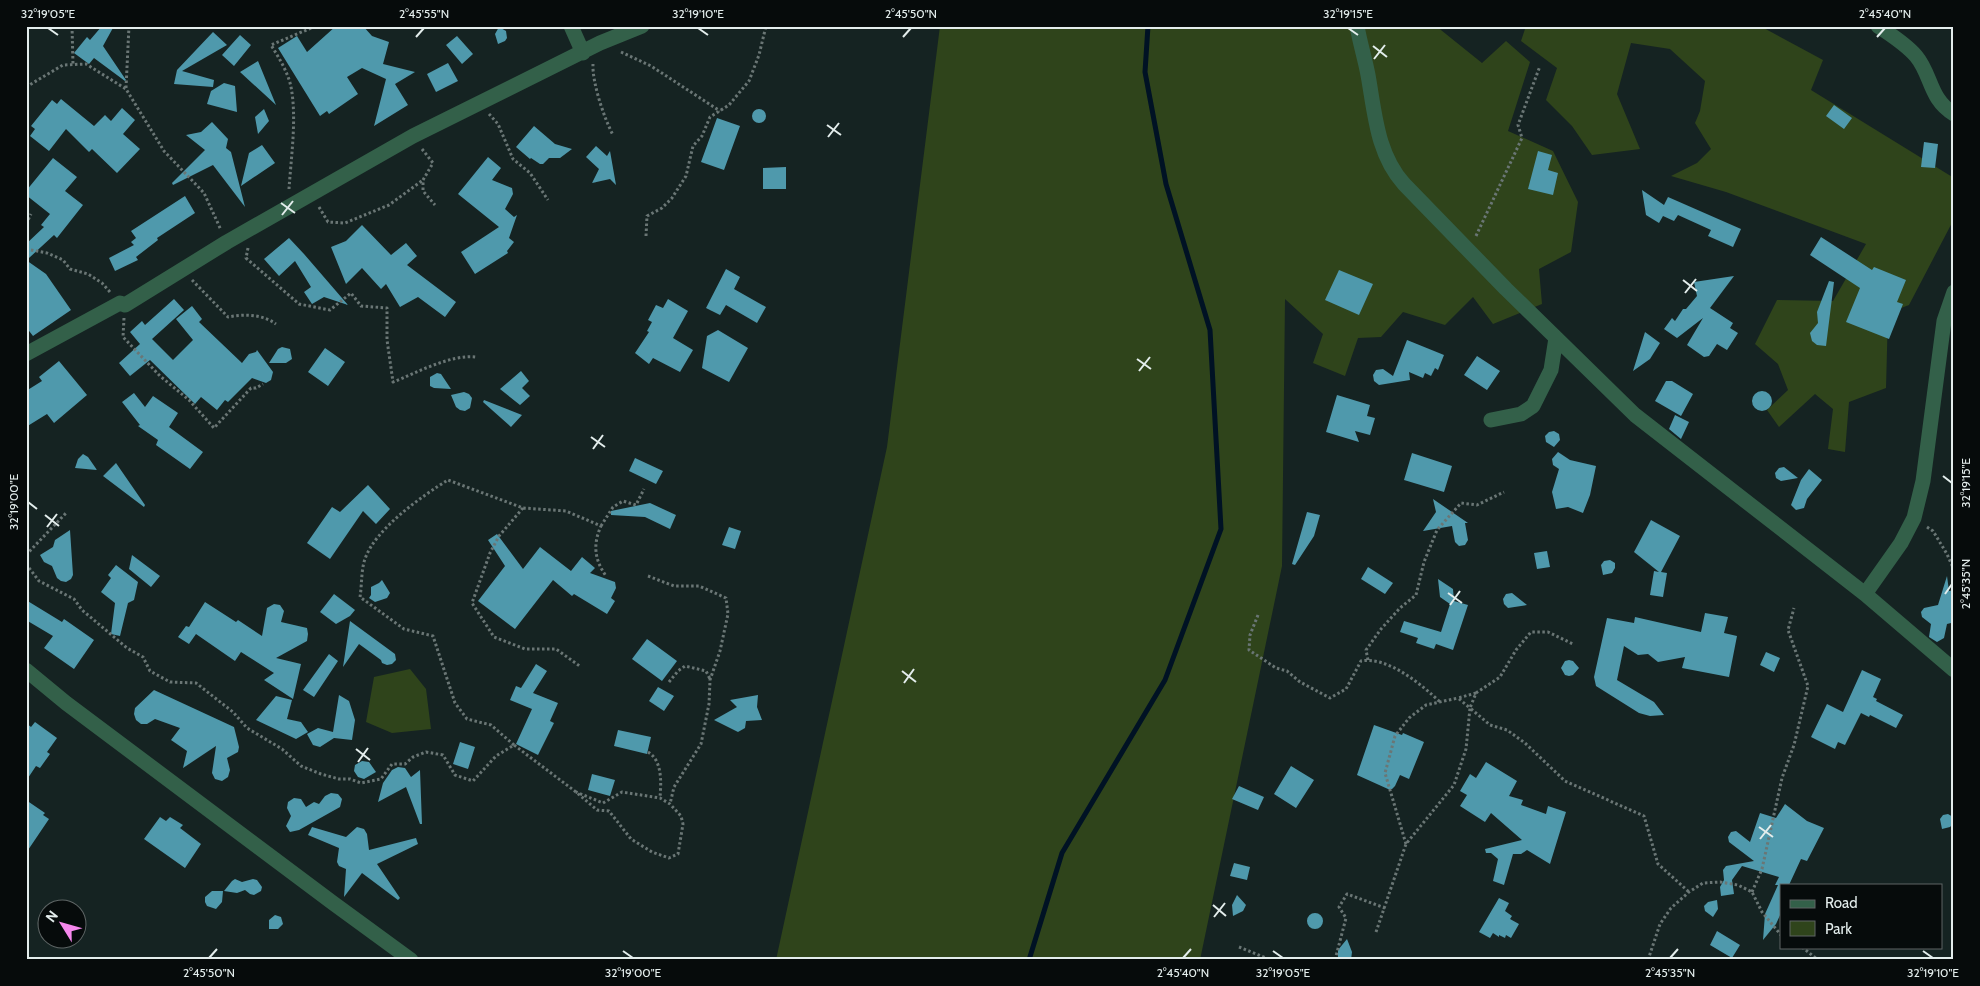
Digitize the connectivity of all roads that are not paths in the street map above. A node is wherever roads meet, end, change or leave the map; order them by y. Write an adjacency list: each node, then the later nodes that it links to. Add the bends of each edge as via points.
1 (571, 26): 5 (street)
2 (642, 26): 5 (street)
3 (1357, 26): 8 (street, via 1375,118 1390,166)
4 (1878, 26): 6 (street, via 1917,57 1937,100)
5 (583, 53): 9 (street, via 413,136 122,304)
6 (1954, 114)
7 (1954, 292): 11 (street, via 1944,320 1923,481 1914,518)
8 (1556, 338): 10 (street, via 1551,370 1533,406 1521,414); 11 (street, via 1666,441)
9 (26, 354)
10 (1491, 420)
11 (1865, 594): 13 (street)
12 (26, 670): 14 (street)
13 (1954, 670)
14 (411, 960)

